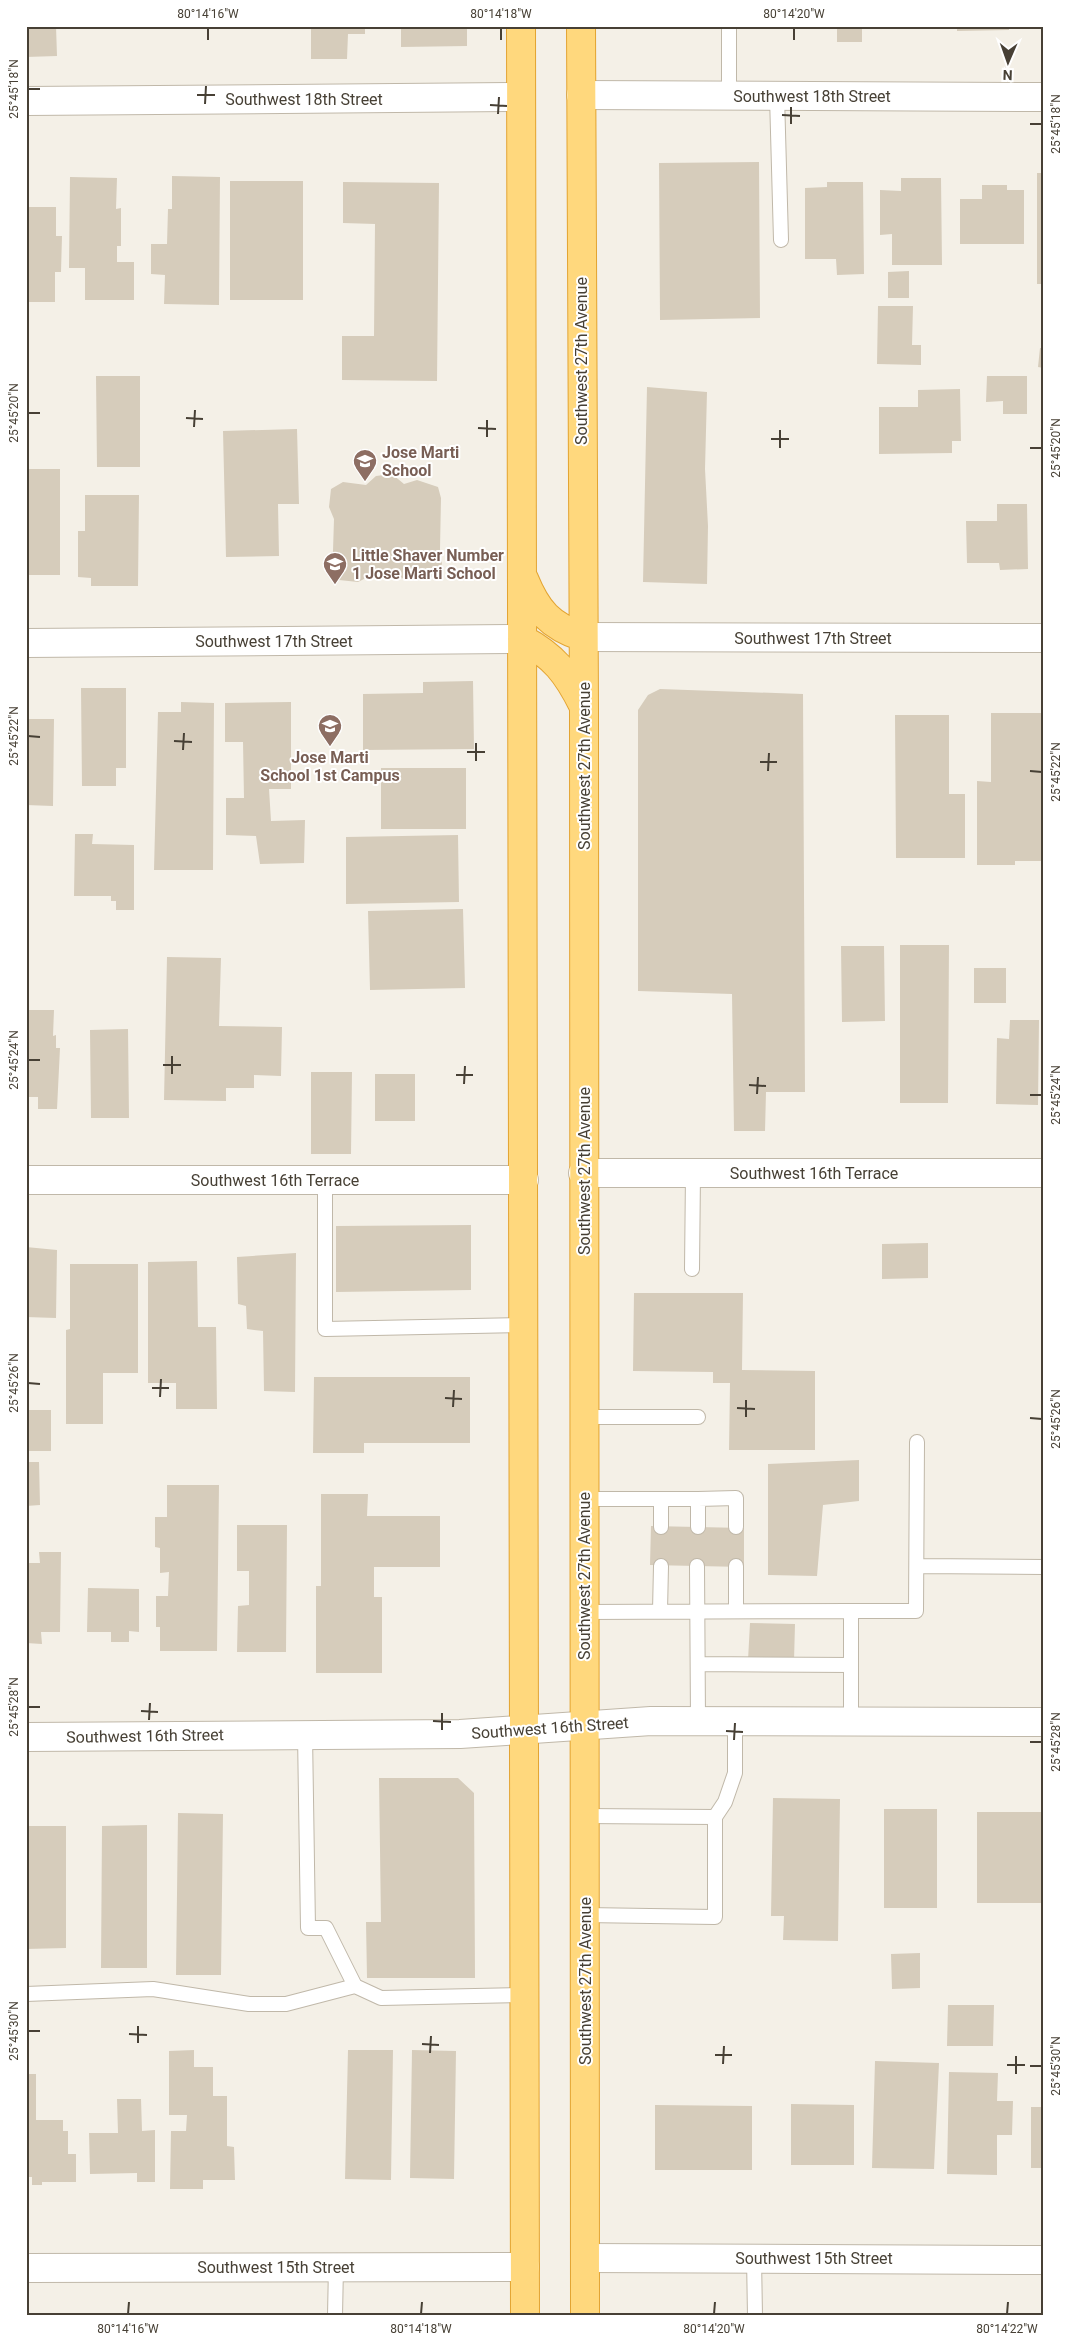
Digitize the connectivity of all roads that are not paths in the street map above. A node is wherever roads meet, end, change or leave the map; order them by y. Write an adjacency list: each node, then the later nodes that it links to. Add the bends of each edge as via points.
1 (521, 26): 8 (highway)
2 (581, 26): 4 (highway, Southwest 27th Avenue)
3 (729, 26): 5 (lane)
4 (581, 96): 5 (street, Southwest 18th Street); 12 (highway, Southwest 27th Avenue)
5 (729, 96): 6 (street, Southwest 18th Street)
6 (777, 96): 7 (street, Southwest 18th Street); 10 (lane)
7 (1044, 97)
8 (521, 98): 9 (street, Southwest 18th Street); 11 (highway)
9 (26, 101)
10 (780, 240)
11 (522, 573): 12 (highway, via 533,602 548,620 564,631); 14 (highway)
12 (583, 637): 13 (street, Southwest 17th Street); 16 (highway, Southwest 27th Avenue)
13 (1044, 638)
14 (522, 639): 15 (street, Southwest 17th Street); 16 (highway, via 557,663 570,679); 22 (highway)
15 (26, 643)
16 (584, 708): 17 (highway, Southwest 27th Avenue)
17 (583, 1173): 19 (street, Southwest 16th Terrace); 25 (highway, Southwest 27th Avenue)
18 (1044, 1173): 19 (street, Southwest 16th Terrace)
19 (693, 1174): 23 (lane)
20 (26, 1180): 21 (street, Southwest 16th Terrace)
21 (325, 1180): 22 (street, Southwest 16th Terrace); 24 (lane, via 325,1329)
22 (524, 1180): 24 (highway)
23 (692, 1269)
24 (524, 1326): 51 (highway)
25 (584, 1417): 26 (lane); 28 (highway, Southwest 27th Avenue)
26 (698, 1417)
27 (917, 1442): 37 (lane)
28 (584, 1499): 29 (lane); 43 (highway, Southwest 27th Avenue)
29 (661, 1499): 30 (lane); 31 (lane)
30 (698, 1499): 32 (lane); 33 (lane, via 736,1498)
31 (661, 1527)
32 (698, 1527)
33 (736, 1527)
34 (661, 1566): 40 (lane)
35 (697, 1566): 39 (lane)
36 (736, 1566): 41 (lane)
37 (917, 1566): 38 (lane); 42 (lane, via 916,1611)
38 (1044, 1567)
39 (697, 1610): 40 (lane); 41 (lane); 44 (lane)
40 (660, 1611): 43 (lane)
41 (736, 1611): 42 (lane)
42 (851, 1611): 45 (lane)
43 (584, 1612): 50 (highway, Southwest 27th Avenue)
44 (698, 1664): 45 (lane); 46 (lane)
45 (850, 1665): 48 (lane)
46 (698, 1720): 47 (street, Southwest 16th Street); 50 (street, Southwest 16th Street)
47 (735, 1720): 48 (street, Southwest 16th Street); 55 (lane, via 736,1773)
48 (851, 1720): 49 (street, Southwest 16th Street)
49 (1044, 1722)
50 (584, 1725): 51 (street, Southwest 16th Street); 54 (highway, Southwest 27th Avenue)
51 (524, 1730): 52 (street, Southwest 16th Street, via 460,1734); 59 (highway)
52 (305, 1734): 53 (street, Southwest 16th Street); 57 (lane, via 308,1928 326,1928)
53 (26, 1737)
54 (584, 1816): 55 (lane); 56 (highway, Southwest 27th Avenue)
55 (716, 1817): 56 (lane, via 715,1917)
56 (585, 1915): 60 (highway, Southwest 27th Avenue)
57 (354, 1986): 58 (lane, via 286,2004 240,2003 153,1989); 59 (lane, via 380,1998)
58 (26, 1994)
59 (526, 1995): 64 (highway)
60 (585, 2258): 61 (street, Southwest 15th Street); 68 (highway, Southwest 27th Avenue)
61 (754, 2258): 62 (street, Southwest 15th Street); 69 (lane)
62 (1044, 2260)
63 (336, 2266): 64 (street, Southwest 15th Street); 65 (street, Southwest 15th Street); 66 (lane)
64 (525, 2267): 67 (highway)
65 (26, 2268)
66 (335, 2316)
67 (526, 2316)
68 (585, 2316)
69 (755, 2316)

